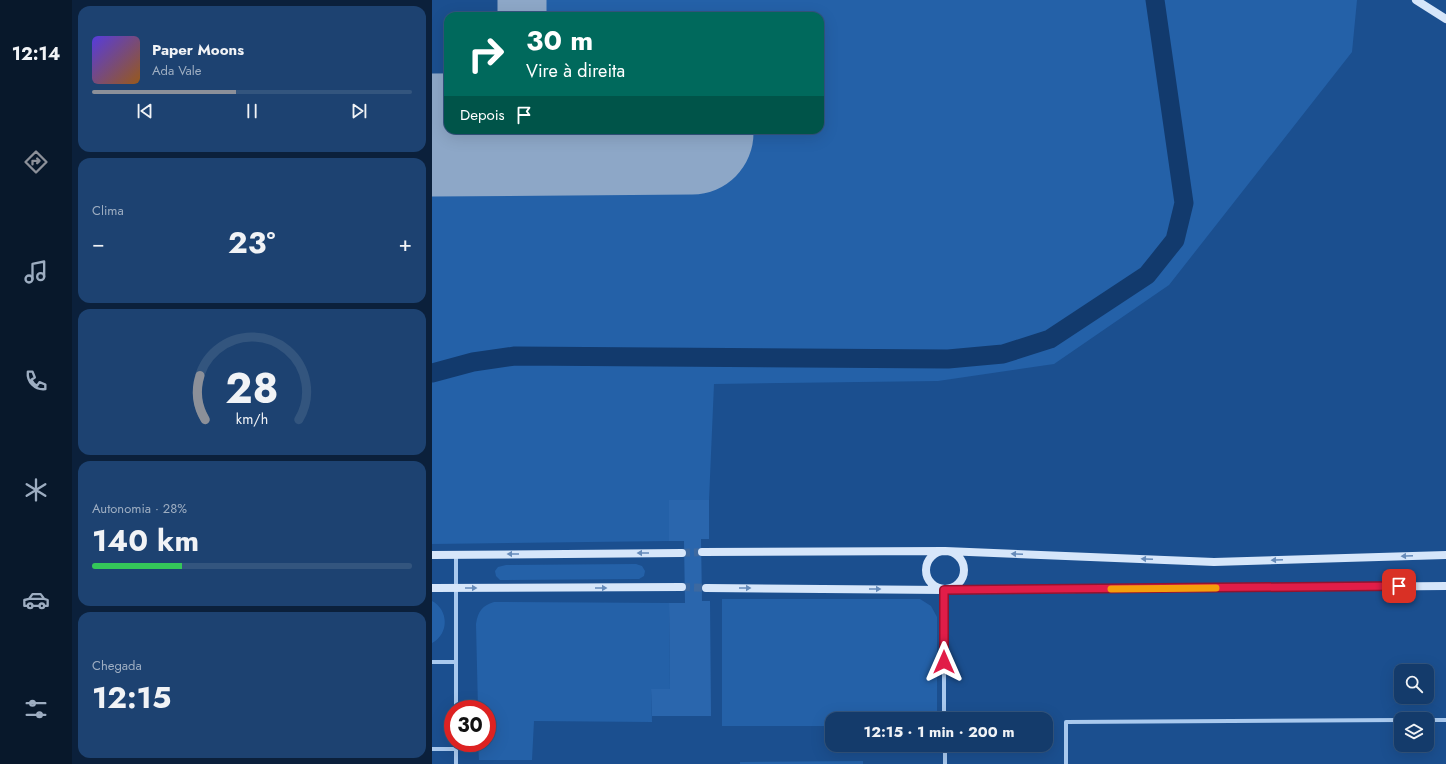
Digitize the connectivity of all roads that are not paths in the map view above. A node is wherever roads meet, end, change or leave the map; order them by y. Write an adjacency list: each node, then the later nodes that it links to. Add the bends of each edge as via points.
1 (1416, 0): 2 (street)
2 (1446, 19)
3 (946, 551): 4 (street); 8 (street, one-way to 3, via 1214,562); 14 (street, via 958,556 964,568 964,575 956,586); 14 (street, via 933,554 925,570 932,586)
4 (702, 552)
5 (682, 553): 7 (street, one-way to 7)
6 (432, 555): 7 (street)
7 (456, 555): 11 (street)
8 (1446, 555)
9 (1446, 586): 14 (street)
10 (432, 588): 11 (street)
11 (457, 588): 12 (street, one-way to 12); 16 (street)
12 (682, 588)
13 (706, 588): 14 (street, one-way to 14)
14 (944, 590): 18 (street)
15 (432, 662): 16 (street)
16 (455, 662): 17 (street)
17 (456, 700)
18 (944, 712)
19 (1394, 720): 28 (street, via 1066,722)
20 (1434, 720): 21 (street)
21 (1446, 720)
22 (432, 749): 23 (street)
23 (444, 749)
24 (456, 752): 26 (street)
25 (945, 752): 27 (street)
26 (456, 764)
27 (945, 764)
28 (1066, 764)

